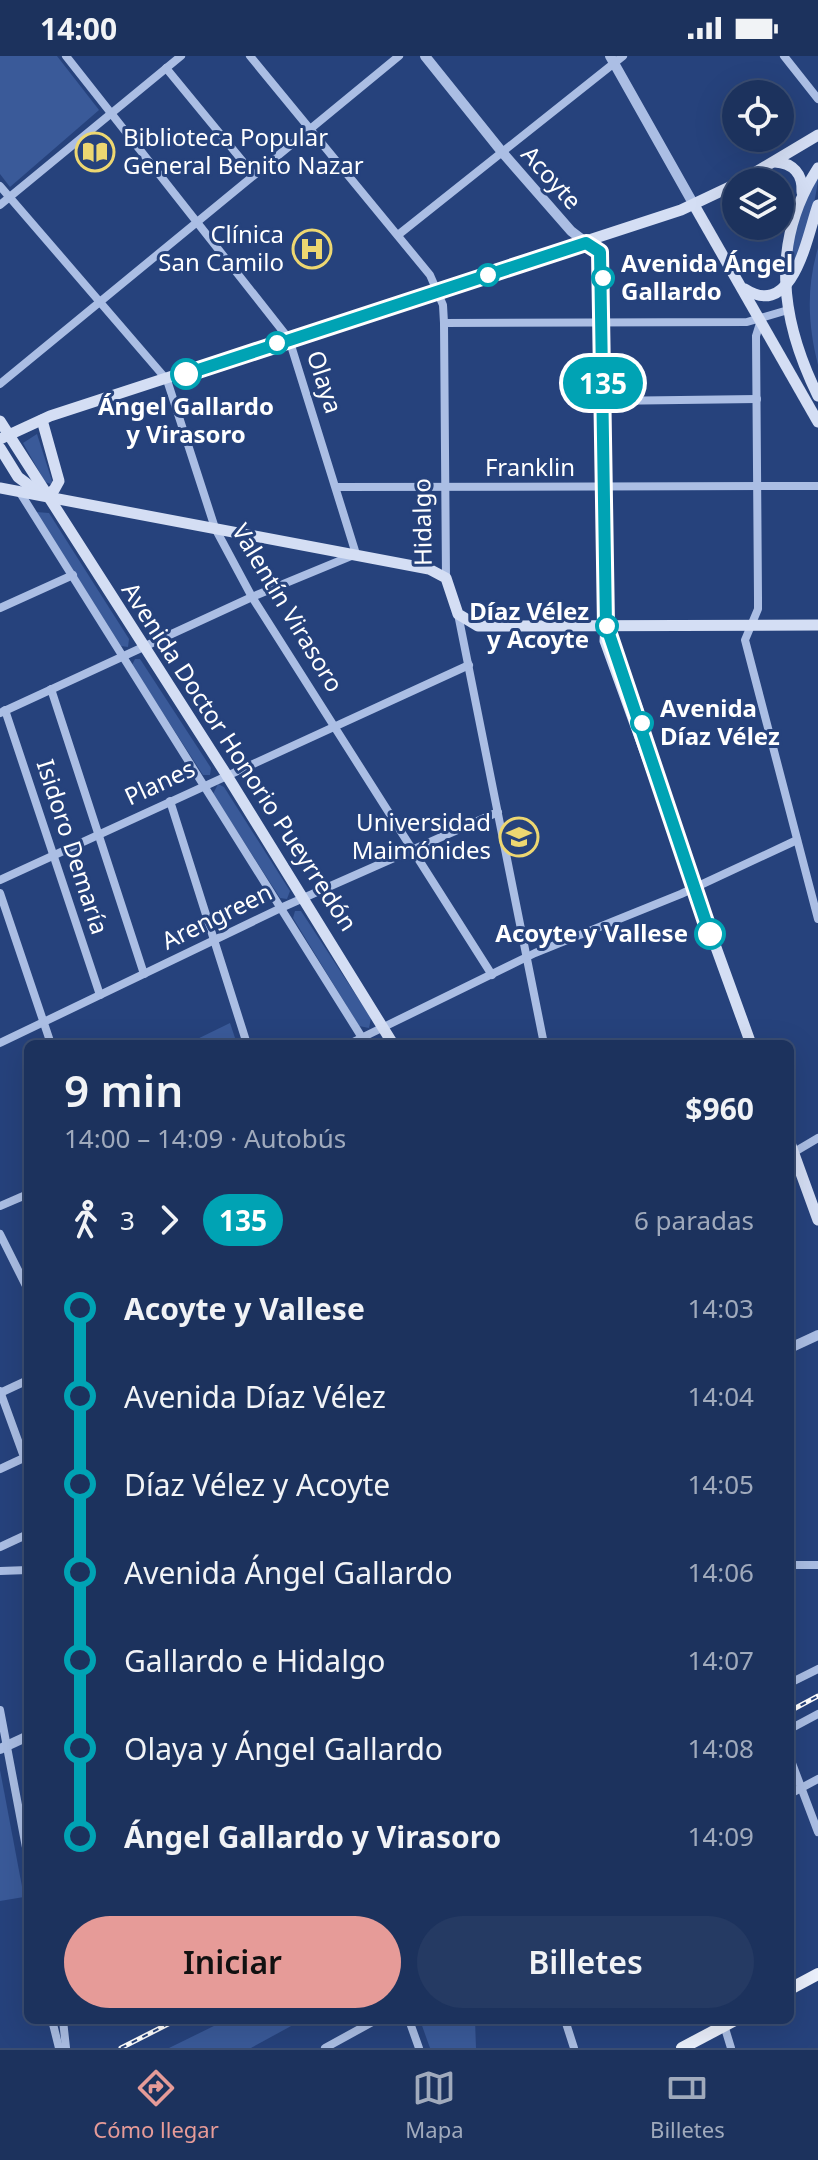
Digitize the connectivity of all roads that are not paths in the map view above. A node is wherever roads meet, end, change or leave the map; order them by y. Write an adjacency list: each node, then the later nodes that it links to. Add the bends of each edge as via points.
1 (66, 56): 10 (street, Olaya)
2 (181, 56): 8 (street)
3 (250, 56): 11 (street, Hidalgo)
4 (399, 56): 11 (street)
5 (425, 56): 13 (street, Acoyte)
6 (784, 56): 9 (street)
7 (616, 58): 13 (street); 23 (street)
8 (166, 68): 10 (street); 17 (street)
9 (818, 99)
10 (111, 113): 21 (street); 25 (street, Olaya)
11 (310, 129): 17 (street); 26 (street, Hidalgo)
12 (818, 135): 14 (main road)
13 (502, 152): 26 (street); 27 (street, Acoyte)
14 (775, 162): 15 (main road); 20 (main road, via 797,171)
15 (764, 168)
16 (818, 168): 20 (main road)
17 (254, 175): 25 (street)
18 (0, 186): 21 (street, Valentín Virasoro)
19 (722, 191): 23 (main road)
20 (802, 193): 28 (main road, via 786,242 783,264)
21 (8, 198): 22 (street); 31 (street, Valentín Virasoro)
22 (0, 205)
23 (694, 205): 27 (main road); 29 (main road)
24 (818, 205): 28 (main road, via 800,267)
25 (199, 221): 31 (street); 36 (street, Olaya)
26 (398, 235): 30 (street, Hidalgo)
27 (586, 243): 30 (main road); 34 (street, Acoyte, via 600,252 602,260)
28 (788, 283): 29 (main road, via 765,294); 32 (main road)
29 (745, 289): 33 (main road)
30 (438, 291): 35 (street, Hidalgo); 36 (main road)
31 (101, 302): 37 (street, Valentín Virasoro); 38 (street)
32 (788, 310): 33 (street); 39 (main road)
33 (761, 319): 34 (street); 40 (street, via 756,336); 44 (main road)
34 (603, 322): 35 (street); 41 (street, Acoyte)
35 (444, 323): 49 (street, Hidalgo)
36 (289, 339): 37 (main road); 48 (street, Olaya)
37 (167, 380): 42 (main road); 55 (street, Valentín Virasoro)
38 (0, 384)
39 (818, 396)
40 (757, 399): 41 (street); 50 (street)
41 (603, 401): 52 (street, Acoyte)
42 (42, 420): 45 (main road); 54 (main road, via 59,481)
43 (0, 421): 45 (main road, Avenida Doctor Honorio Pueyrredón)
44 (818, 422)
45 (4, 436): 54 (main road, Avenida Doctor Honorio Pueyrredón)
46 (0, 448): 54 (main road, Avenida Doctor Honorio Pueyrredón, via 18,477)
47 (818, 486): 50 (street, Franklin)
48 (337, 487): 49 (street, Franklin); 56 (street, Olaya)
49 (444, 487): 52 (street, Franklin); 58 (street, Hidalgo)
50 (759, 487): 52 (street, Franklin); 63 (street, via 758,597)
51 (0, 488): 53 (main road)
52 (603, 488): 62 (street, Acoyte)
53 (19, 491): 54 (main road); 57 (street)
54 (46, 495): 55 (main road); 65 (main road, Avenida Doctor Honorio Pueyrredón)
55 (215, 528): 56 (main road); 59 (street, Valentín Virasoro)
56 (356, 554): 58 (main road, via 429,569); 59 (street)
57 (73, 575): 60 (street); 66 (street)
58 (446, 578): 61 (main road, Hidalgo)
59 (252, 597): 65 (street); 70 (street, Valentín Virasoro)
60 (0, 608)
61 (458, 614): 62 (main road, via 478,626); 67 (street, Hidalgo)
62 (606, 625): 63 (main road); 80 (main road)
63 (752, 625): 64 (main road); 76 (street, via 745,640)
64 (818, 625)
65 (142, 648): 66 (street); 71 (main road, Avenida Doctor Honorio Pueyrredón)
66 (123, 656): 68 (street); 72 (street)
67 (469, 665): 70 (street, Planes); 74 (street, Hidalgo)
68 (51, 689): 69 (street); 75 (street)
69 (3, 711): 78 (street, Isidoro Demaría)
70 (335, 725): 71 (street, Planes); 77 (street, Valentín Virasoro)
71 (226, 774): 72 (street, Planes); 82 (main road, Avenida Doctor Honorio Pueyrredón)
72 (205, 784): 73 (street, Planes); 83 (street)
73 (170, 801): 75 (street, Planes); 85 (street)
74 (498, 812): 77 (street, Arengreen); 86 (street, Hidalgo)
75 (97, 833): 78 (street, Planes); 87 (street)
76 (797, 840): 80 (street); 84 (street)
77 (413, 850): 82 (street, Arengreen); 88 (street, Valentín Virasoro)
78 (53, 854): 79 (street, Planes); 89 (street, Isidoro Demaría)
79 (0, 880)
80 (694, 888): 86 (street); 98 (main road)
81 (0, 893): 90 (street)
82 (304, 899): 83 (street, Arengreen); 91 (main road, Avenida Doctor Honorio Pueyrredón)
83 (283, 907): 85 (street, Arengreen); 94 (street)
84 (818, 919)
85 (215, 940): 87 (street, Arengreen); 93 (street)
86 (524, 959): 88 (street); 97 (street, Hidalgo)
87 (144, 974): 89 (street, Arengreen)
88 (492, 975): 91 (street)
89 (100, 995): 90 (street, Arengreen)
90 (42, 1025): 92 (street); 99 (street, Arengreen)
91 (383, 1028): 95 (street); 96 (main road, Avenida Doctor Honorio Pueyrredón)
92 (49, 1040)
93 (246, 1040)
94 (364, 1040)
95 (366, 1040)
96 (390, 1040)
97 (543, 1040)
98 (750, 1040)
99 (0, 1043)
100 (818, 1138): 101 (street)
101 (794, 1149)
102 (794, 1158): 105 (main road)
103 (24, 1196): 104 (street)
104 (0, 1206)
105 (818, 1220)
106 (0, 1234): 107 (street)
107 (24, 1282)
108 (818, 1335): 109 (street)
109 (794, 1346)
110 (24, 1382): 111 (street)
111 (0, 1392): 112 (street)
112 (24, 1452)
113 (24, 1458): 114 (street)
114 (0, 1469)
115 (24, 1536): 116 (street)
116 (0, 1547)
117 (794, 1565): 118 (street)
118 (818, 1565)
119 (24, 1570): 120 (street)
120 (0, 1571)
121 (818, 1669): 122 (street)
122 (794, 1681)
123 (0, 1710): 127 (street)
124 (818, 1714): 125 (street)
125 (794, 1727)
126 (24, 1738): 127 (street)
127 (4, 1748): 133 (street)
128 (794, 1769): 130 (street)
129 (818, 1779): 130 (street)
130 (801, 1788): 131 (street); 132 (street)
131 (794, 1792)
132 (818, 1832)
133 (24, 1840)
134 (818, 1974): 135 (main road)
135 (794, 1987)
136 (54, 2024): 143 (street)
137 (60, 2024): 143 (street)
138 (369, 2024): 144 (street)
139 (410, 2024): 145 (street)
140 (566, 2024): 146 (street)
141 (724, 2024): 147 (main road)
142 (727, 2024): 148 (street)
143 (62, 2045)
144 (325, 2048)
145 (419, 2048)
146 (574, 2048)
147 (682, 2048)
148 (731, 2048)

